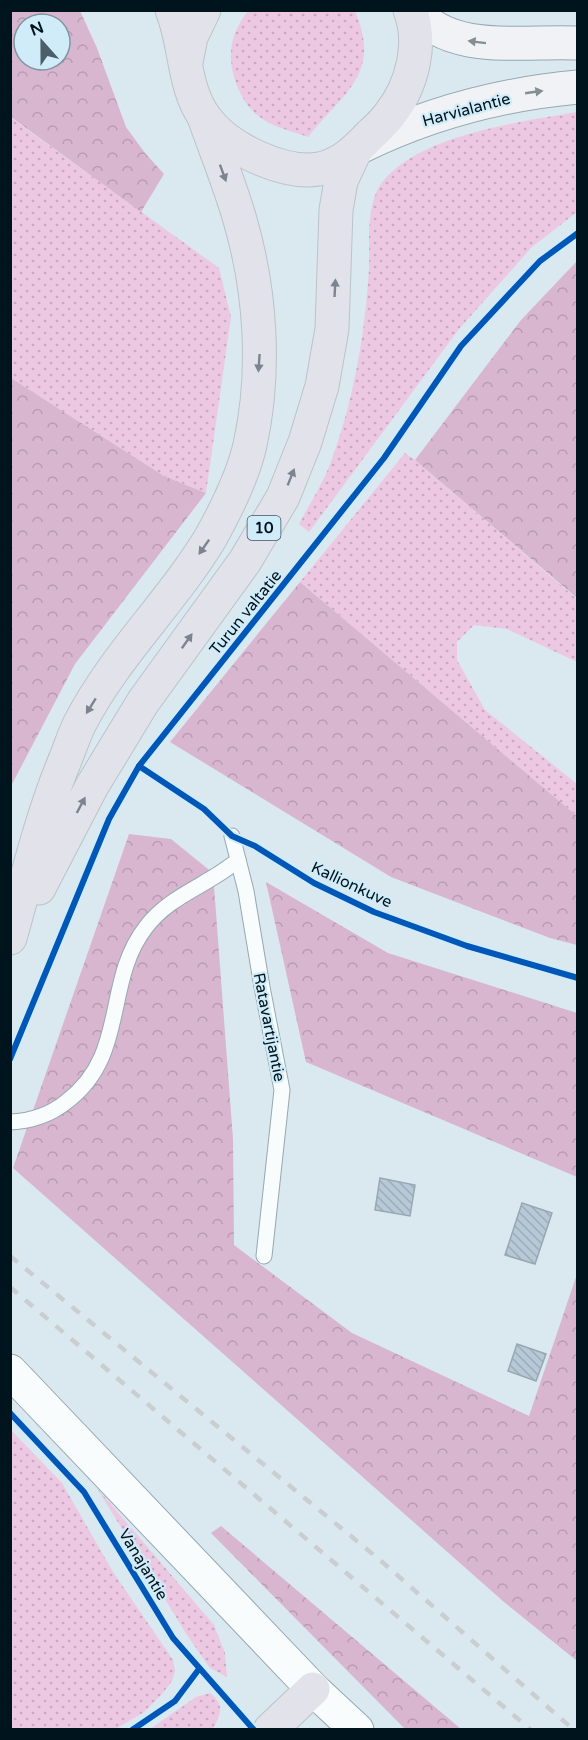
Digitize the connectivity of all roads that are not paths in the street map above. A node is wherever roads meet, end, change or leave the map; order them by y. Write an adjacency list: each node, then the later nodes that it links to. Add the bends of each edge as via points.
1 (172, 10): 6 (highway, 10)
2 (204, 10): 6 (highway, via 191,37)
3 (410, 10): 9 (highway, 10, via 416,47 412,72 390,114)
4 (415, 10): 5 (main road, one-way to 4, via 460,40 438,31)
5 (578, 43)
6 (185, 66): 8 (highway, 10)
7 (578, 87): 9 (main road, Harvialantie, one-way to 7, via 433,116 531,92)
8 (204, 117): 9 (highway, 10, via 216,131 249,153 299,170 320,169); 12 (highway, 10, one-way to 12, via 240,219 256,297 260,351 249,447 230,501 210,537 118,662 80,723 41,825)
9 (356, 150): 13 (highway, Turun valtatie / 10, one-way to 9, via 92,786 143,702 245,561 283,496 322,386 332,329 336,210 341,181)
10 (232, 836): 11 (lane, Ratavartijantie)
11 (238, 860): 14 (lane, via 164,908 146,927 130,952 102,1058 76,1095 54,1111); 15 (lane, Ratavartijantie, via 282,1089)
12 (10, 938)
13 (10, 946)
14 (10, 1122)
15 (264, 1256)
16 (10, 1371): 17 (street, Vanajantie)
17 (314, 1689): 18 (highway); 19 (street, Vanajantie)
18 (270, 1730)
19 (357, 1730)

